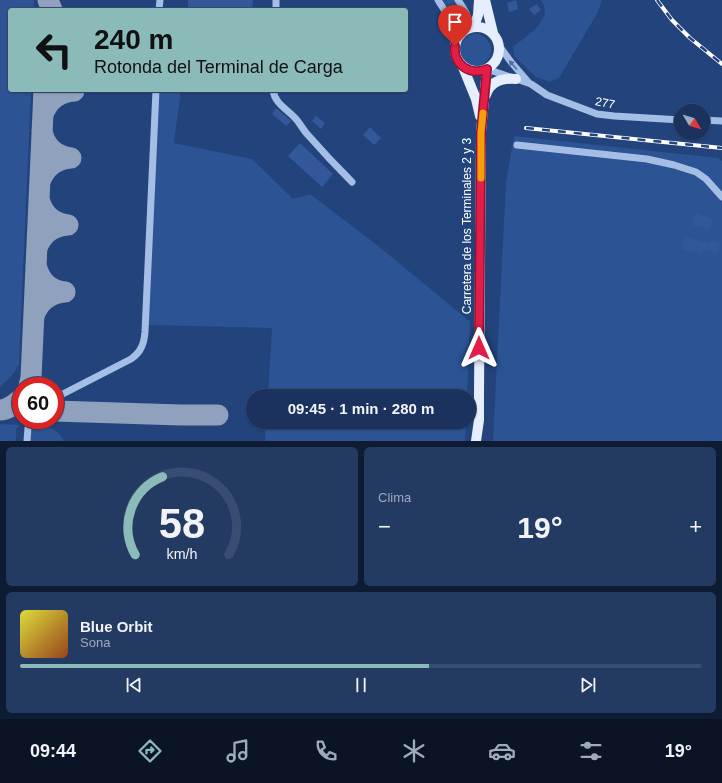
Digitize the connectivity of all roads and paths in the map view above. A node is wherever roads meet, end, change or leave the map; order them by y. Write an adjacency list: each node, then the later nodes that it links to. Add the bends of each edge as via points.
1 (438, 0): 7 (street)
2 (458, 0): 5 (street)
3 (479, 0): 5 (main road, via 478,15)
4 (485, 0): 6 (main road)
5 (472, 27): 6 (main road, via 484,28); 7 (main road)
6 (493, 33): 8 (main road)
7 (458, 36): 9 (main road, via 455,54)
8 (498, 44): 10 (main road, via 497,58); 12 (street, 277, one-way to 8)
9 (463, 67): 10 (main road, via 477,72); 19 (main road, Carretera de los Terminales 2 y 3, via 479,108)
10 (487, 69): 11 (street, 277); 15 (main road, Carretera de los Terminales 2 y 3)
11 (516, 79): 12 (street, 277); 15 (main road, via 502,79 494,84 489,88)
12 (531, 84): 16 (street, 277, via 547,95 597,114)
13 (156, 92): 23 (street, via 143,345 131,359)
14 (273, 92): 21 (street, via 278,103 296,119 315,144)
15 (484, 101): 19 (main road, Carretera de los Terminales 2 y 3)
16 (674, 120)
17 (710, 120): 18 (street)
18 (722, 121)
19 (481, 132): 26 (main road, Carretera de los Terminales 2 y 3, via 479,407)
20 (517, 146): 22 (street, via 674,165 696,172)
21 (352, 182)
22 (722, 197)
23 (64, 393)
24 (28, 429): 25 (street)
25 (28, 441)
26 (476, 441)

